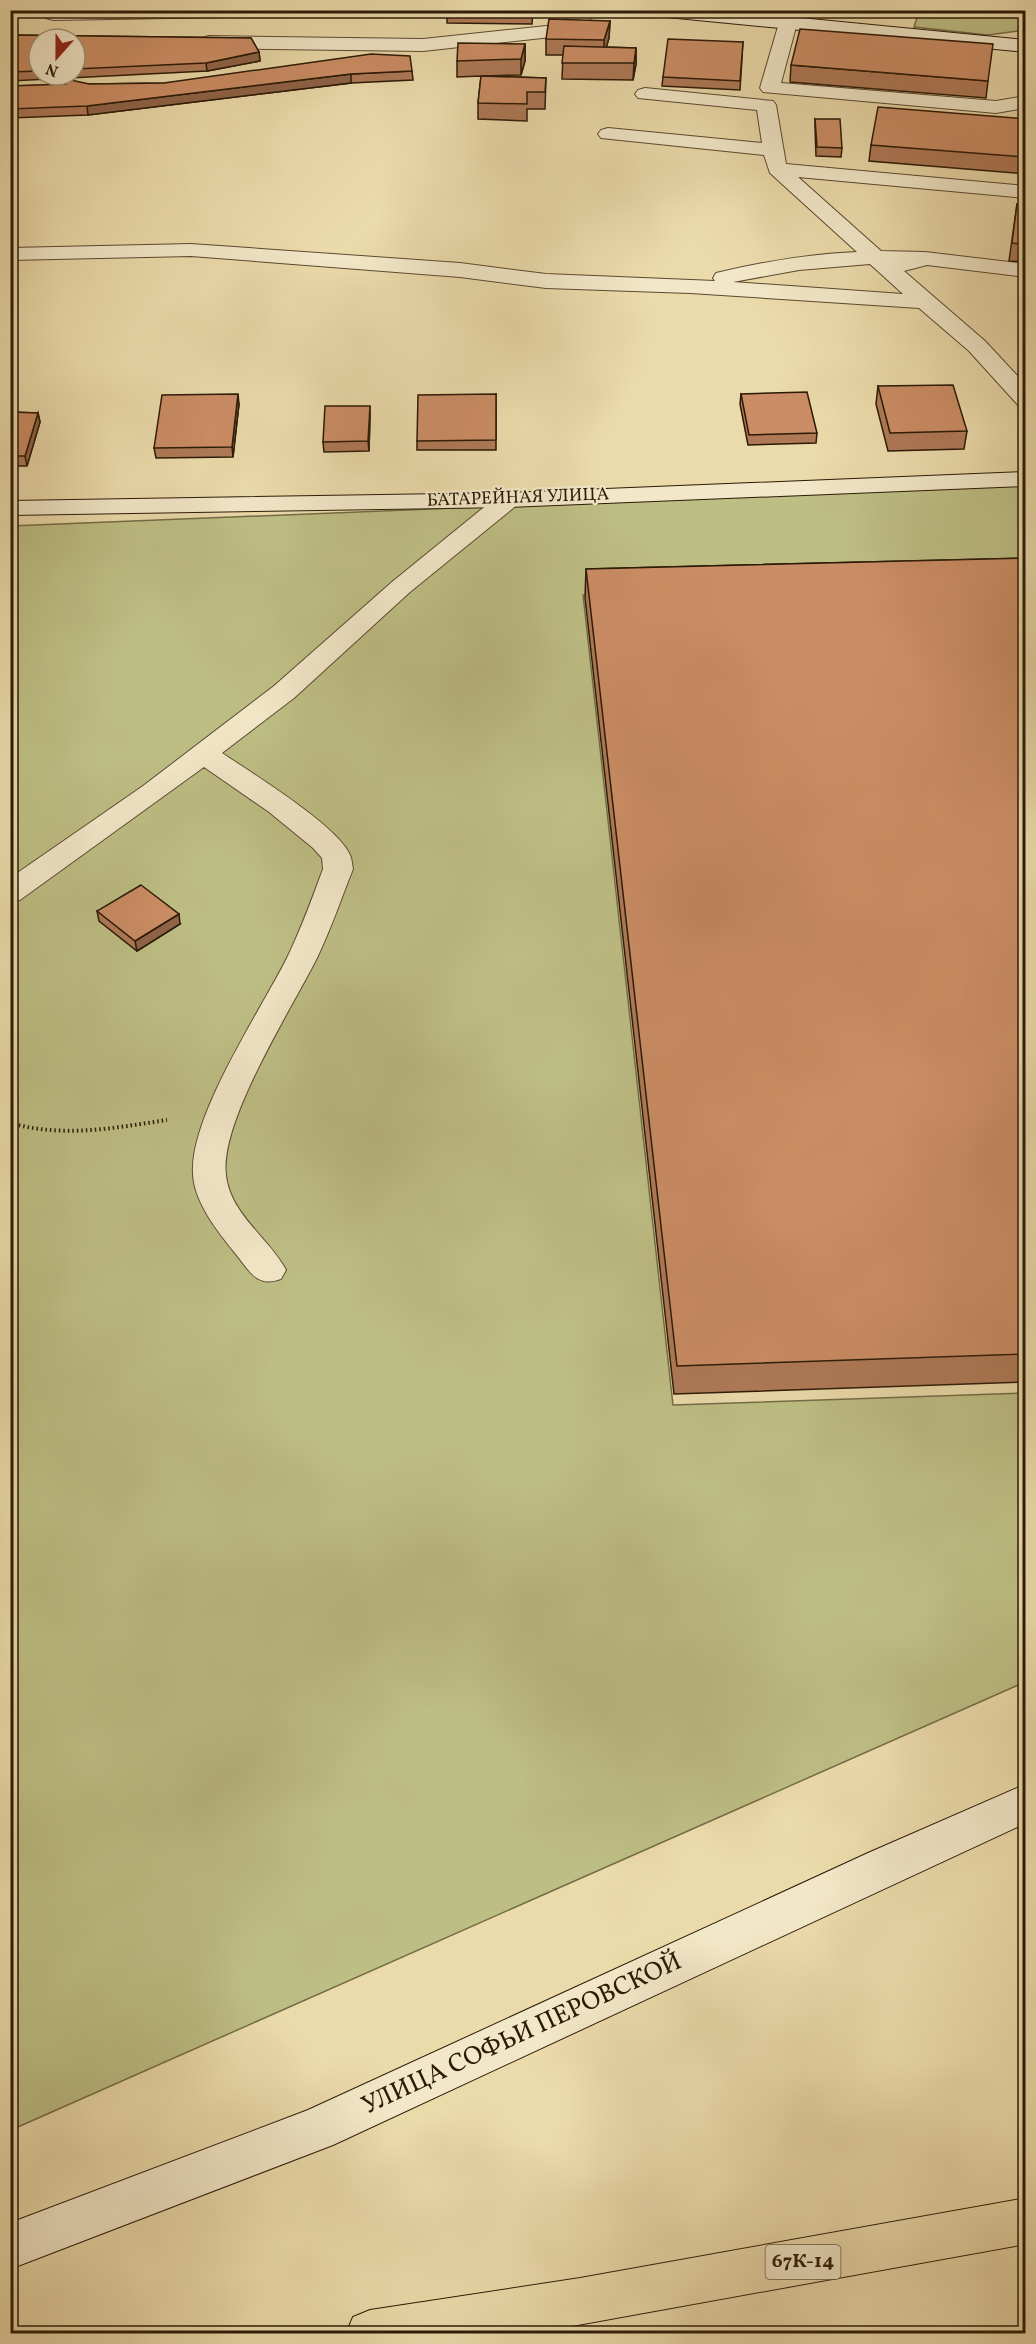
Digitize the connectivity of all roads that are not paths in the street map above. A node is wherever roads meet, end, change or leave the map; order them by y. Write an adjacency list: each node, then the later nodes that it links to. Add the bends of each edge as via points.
1 (53, 10): 2 (street, via 53,14)
2 (279, 10)
3 (594, 10): 7 (street, via 561,30)
4 (656, 10): 5 (street)
5 (788, 23): 8 (street); 11 (street, via 770,88 996,107)
6 (191, 42): 7 (street)
7 (423, 45): 9 (street)
8 (1026, 46)
9 (315, 63)
10 (645, 94): 13 (street, via 766,105)
11 (1026, 102)
12 (608, 134): 13 (street)
13 (775, 159): 14 (street); 16 (street)
14 (1026, 192)
15 (10, 254): 20 (street, via 191,250 460,270 546,281)
16 (875, 256): 17 (street); 19 (street); 20 (street, via 812,261)
17 (925, 258): 18 (street); 19 (street, via 906,263)
18 (1026, 271)
19 (896, 276): 21 (street)
20 (690, 286): 21 (street)
21 (925, 302): 22 (street, via 978,346)
22 (1026, 400)
23 (1026, 479): 24 (street, БАТАРЕЙНАЯ УЛИЦА)
24 (508, 500): 25 (street, БАТАРЕЙНАЯ УЛИЦА); 26 (street, via 401,587 284,692)
25 (10, 508)
26 (204, 753): 27 (street); 28 (street, via 323,841 336,856 338,869 303,956 238,1078 213,1138 209,1172 219,1206)
27 (10, 893)
28 (269, 1270)
29 (1026, 1803): 31 (street, УЛИЦА СОФЬИ ПЕРОВСКОЙ, via 317,2129)
30 (1026, 2222): 32 (main road, 67К-14, via 580,2302)
31 (12, 2245)
32 (370, 2334)

